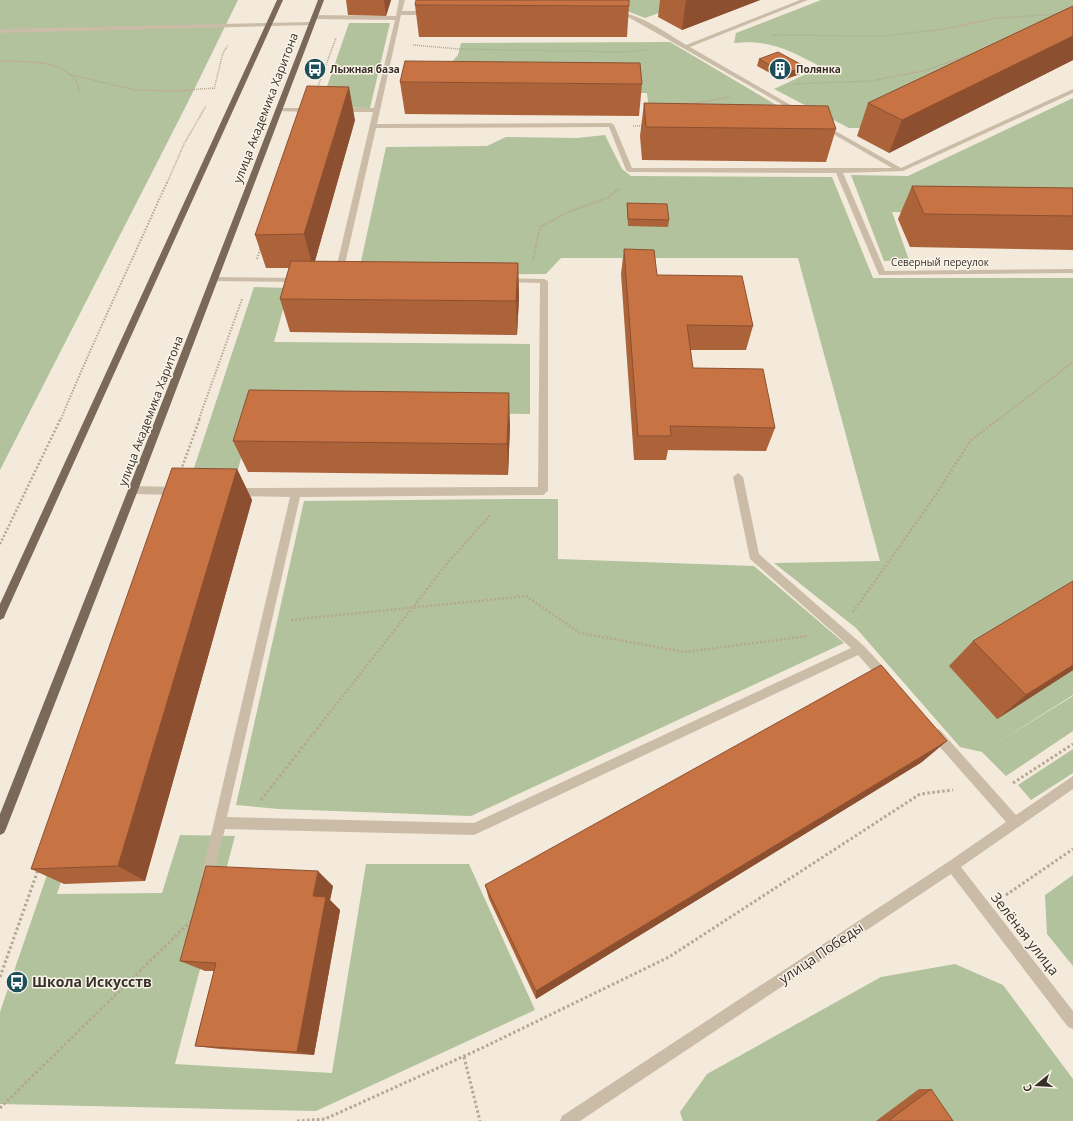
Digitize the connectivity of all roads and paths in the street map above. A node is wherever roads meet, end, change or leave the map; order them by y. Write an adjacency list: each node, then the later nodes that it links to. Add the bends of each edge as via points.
1 (280, 0): 11 (main road)
2 (321, 0): 9 (main road, улица Академика Харитона)
3 (402, 0): 7 (street)
4 (805, 0): 15 (street)
5 (438, 13): 7 (street)
6 (1060, 14): 13 (path, via 997,18 944,29 887,36)
7 (398, 15): 9 (street); 14 (street)
8 (608, 15): 15 (street, via 631,16)
9 (313, 20): 11 (street); 26 (main road, улица Академика Харитона)
10 (241, 24): 11 (street); 12 (street); 19 (path, via 223,53)
11 (269, 24): 53 (main road)
12 (0, 31)
13 (771, 35)
14 (392, 40): 15 (path, via 423,48 459,49 624,52); 29 (street)
15 (685, 47): 22 (street)
16 (982, 50): 22 (path, via 927,70 870,82 789,84)
17 (0, 61): 18 (path, via 37,63 57,67)
18 (68, 74): 19 (path, via 145,91 179,92); 21 (path, via 74,78)
19 (214, 88): 23 (path)
20 (1073, 91): 36 (street)
21 (80, 92)
22 (764, 92): 25 (path); 30 (street)
23 (212, 95)
24 (209, 101): 51 (path, via 184,144 59,424)
25 (688, 105)
26 (279, 110): 27 (street); 39 (main road, улица Академика Харитона)
27 (317, 110)
28 (332, 110): 29 (street)
29 (376, 110): 33 (street)
30 (805, 116)
31 (648, 121): 34 (path, via 641,126)
32 (819, 123): 36 (street)
33 (373, 126): 34 (street); 41 (street)
34 (610, 126): 35 (street)
35 (629, 170): 37 (street); 43 (path, via 624,184 608,198 568,212 540,227 533,254)
36 (901, 170): 37 (street)
37 (839, 171): 38 (street, Северный переулок, via 882,273)
38 (1073, 271)
39 (214, 279): 40 (street); 46 (main road, улица Академика Харитона)
40 (308, 280)
41 (338, 280)
42 (492, 280): 43 (street)
43 (531, 280): 49 (street, via 544,280 543,491)
44 (1073, 362): 55 (path, via 971,440 931,502)
45 (738, 477): 55 (street, via 754,556)
46 (134, 490): 47 (street); 65 (main road, улица Академика Харитона)
47 (189, 491)
48 (227, 492): 50 (street)
49 (512, 492): 50 (street); 52 (path, via 450,560)
50 (296, 493): 54 (street)
51 (0, 544)
52 (411, 608): 54 (path); 55 (path, via 526,596 580,633 685,652); 64 (path)
53 (0, 615)
54 (267, 623): 62 (street)
55 (840, 631): 56 (street)
56 (860, 649): 57 (street); 64 (street, via 474,829)
57 (891, 684)
58 (927, 724): 61 (street)
59 (1073, 744): 61 (path, via 1011,784)
60 (1073, 782): 63 (street, улица Победы)
61 (983, 787): 63 (street); 71 (path, via 920,794 669,957)
62 (220, 822): 64 (street); 69 (street)
63 (1015, 822): 67 (street, улица Победы)
64 (243, 823)
65 (0, 829)
66 (1073, 849): 68 (path)
67 (952, 866): 68 (street, Зелёная улица); 75 (street, улица Победы)
68 (985, 908): 70 (street, Зелёная улица)
69 (197, 915): 72 (path)
70 (1073, 1022)
71 (464, 1057): 73 (path, via 325,1119); 74 (path)
72 (0, 1108)
73 (297, 1121)
74 (480, 1121)
75 (567, 1121)

